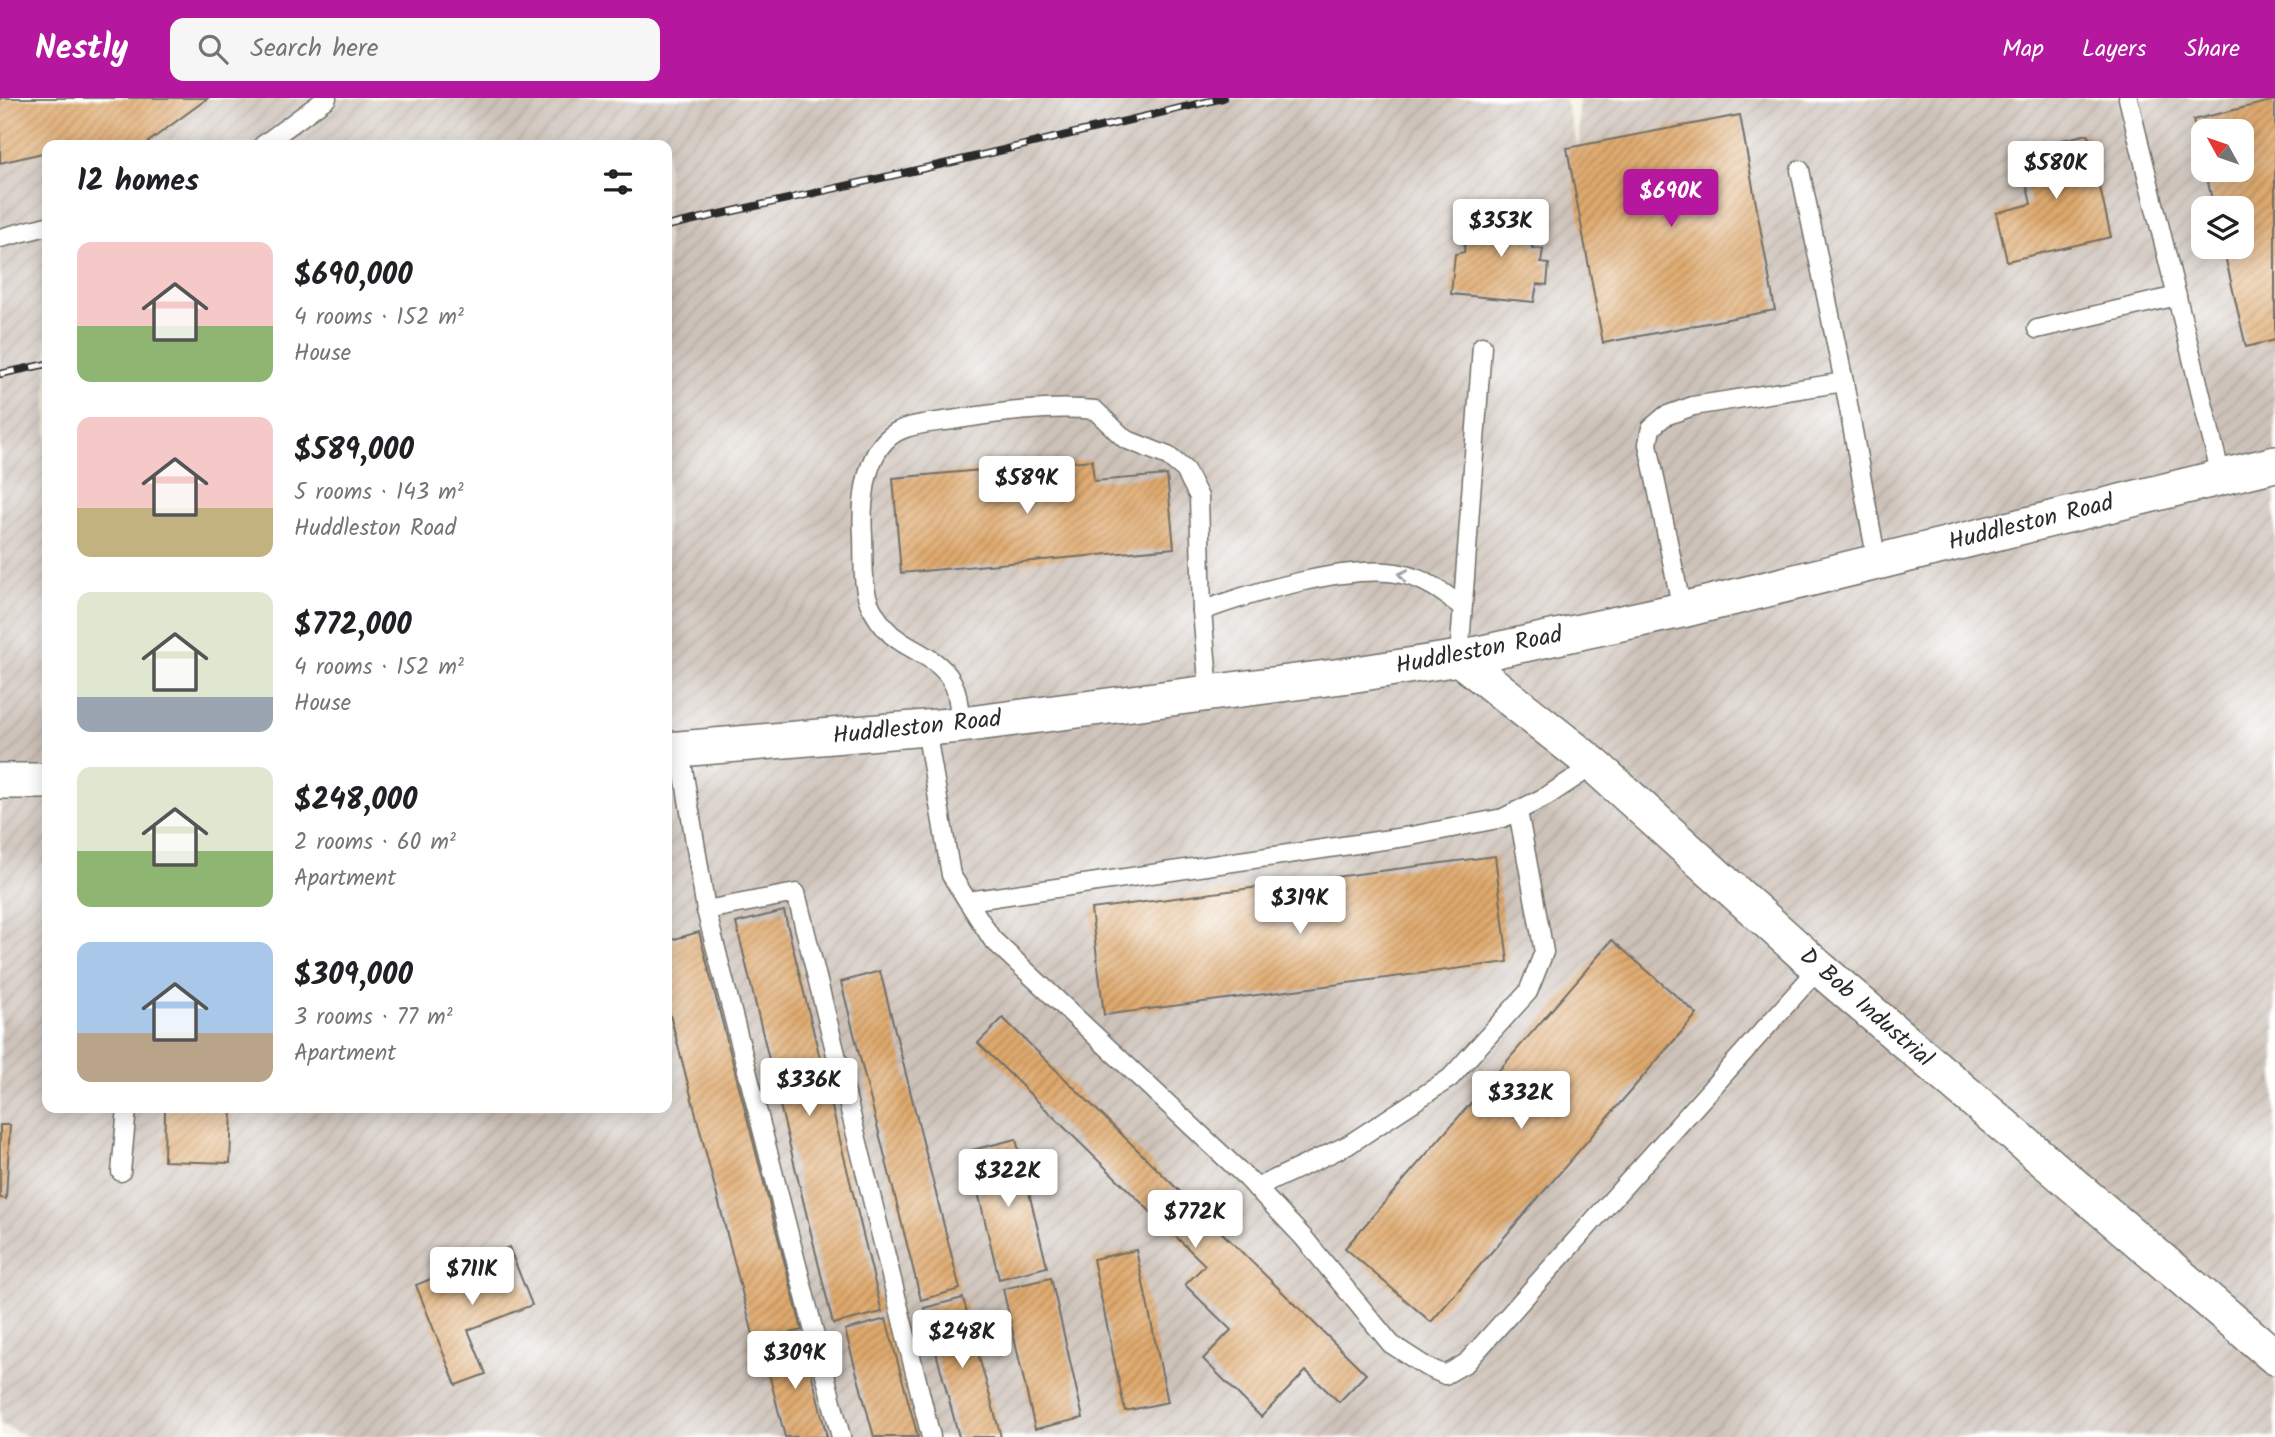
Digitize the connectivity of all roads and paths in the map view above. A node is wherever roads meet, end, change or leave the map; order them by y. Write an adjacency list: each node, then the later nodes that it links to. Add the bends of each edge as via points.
1 (327, 98): 3 (lane)
2 (2127, 98): 7 (lane)
3 (270, 140)
4 (1800, 170): 10 (lane)
5 (42, 227): 6 (lane)
6 (0, 238)
7 (2176, 296): 8 (lane); 12 (lane)
8 (2036, 329)
9 (1482, 346): 14 (lane)
10 (1844, 382): 13 (lane); 15 (lane, via 1693,406 1665,416 1651,428 1648,444)
11 (2275, 464): 12 (street, Huddleston Road)
12 (2221, 476): 13 (street, Huddleston Road)
13 (1877, 562): 15 (street, Huddleston Road)
14 (1462, 607): 16 (lane, one-way to 16, via 1432,584 1399,573 1376,572 1298,583); 17 (lane)
15 (1682, 610): 17 (street, Huddleston Road)
16 (1202, 611): 18 (lane); 19 (lane, via 1199,497 1185,470 1168,456 1125,439 1095,410 979,416 897,432 877,451 865,494 863,540 869,606 881,625 938,664 949,677 956,690)
17 (1459, 657): 18 (street, Huddleston Road); 22 (street, D Bob Industrial)
18 (1209, 692): 19 (street, Huddleston Road)
19 (961, 725): 20 (street, Huddleston Road)
20 (926, 729): 21 (street, Huddleston Road); 26 (lane, via 951,875)
21 (673, 750): 27 (lane)
22 (1594, 765): 25 (lane); 28 (street, D Bob Industrial)
23 (0, 781): 24 (street)
24 (42, 781)
25 (1518, 811): 26 (lane, via 1411,836); 31 (lane, via 1544,953 1528,992 1450,1078 1348,1145)
26 (968, 901): 31 (lane, via 992,939)
27 (705, 910): 33 (lane); 34 (lane, via 796,893)
28 (1819, 968): 31 (lane, via 1466,1363 1445,1375 1391,1344); 32 (street, D Bob Industrial)
29 (127, 1113): 30 (lane)
30 (121, 1172)
31 (1256, 1188)
32 (2275, 1357)
33 (841, 1437)
34 (931, 1437)

